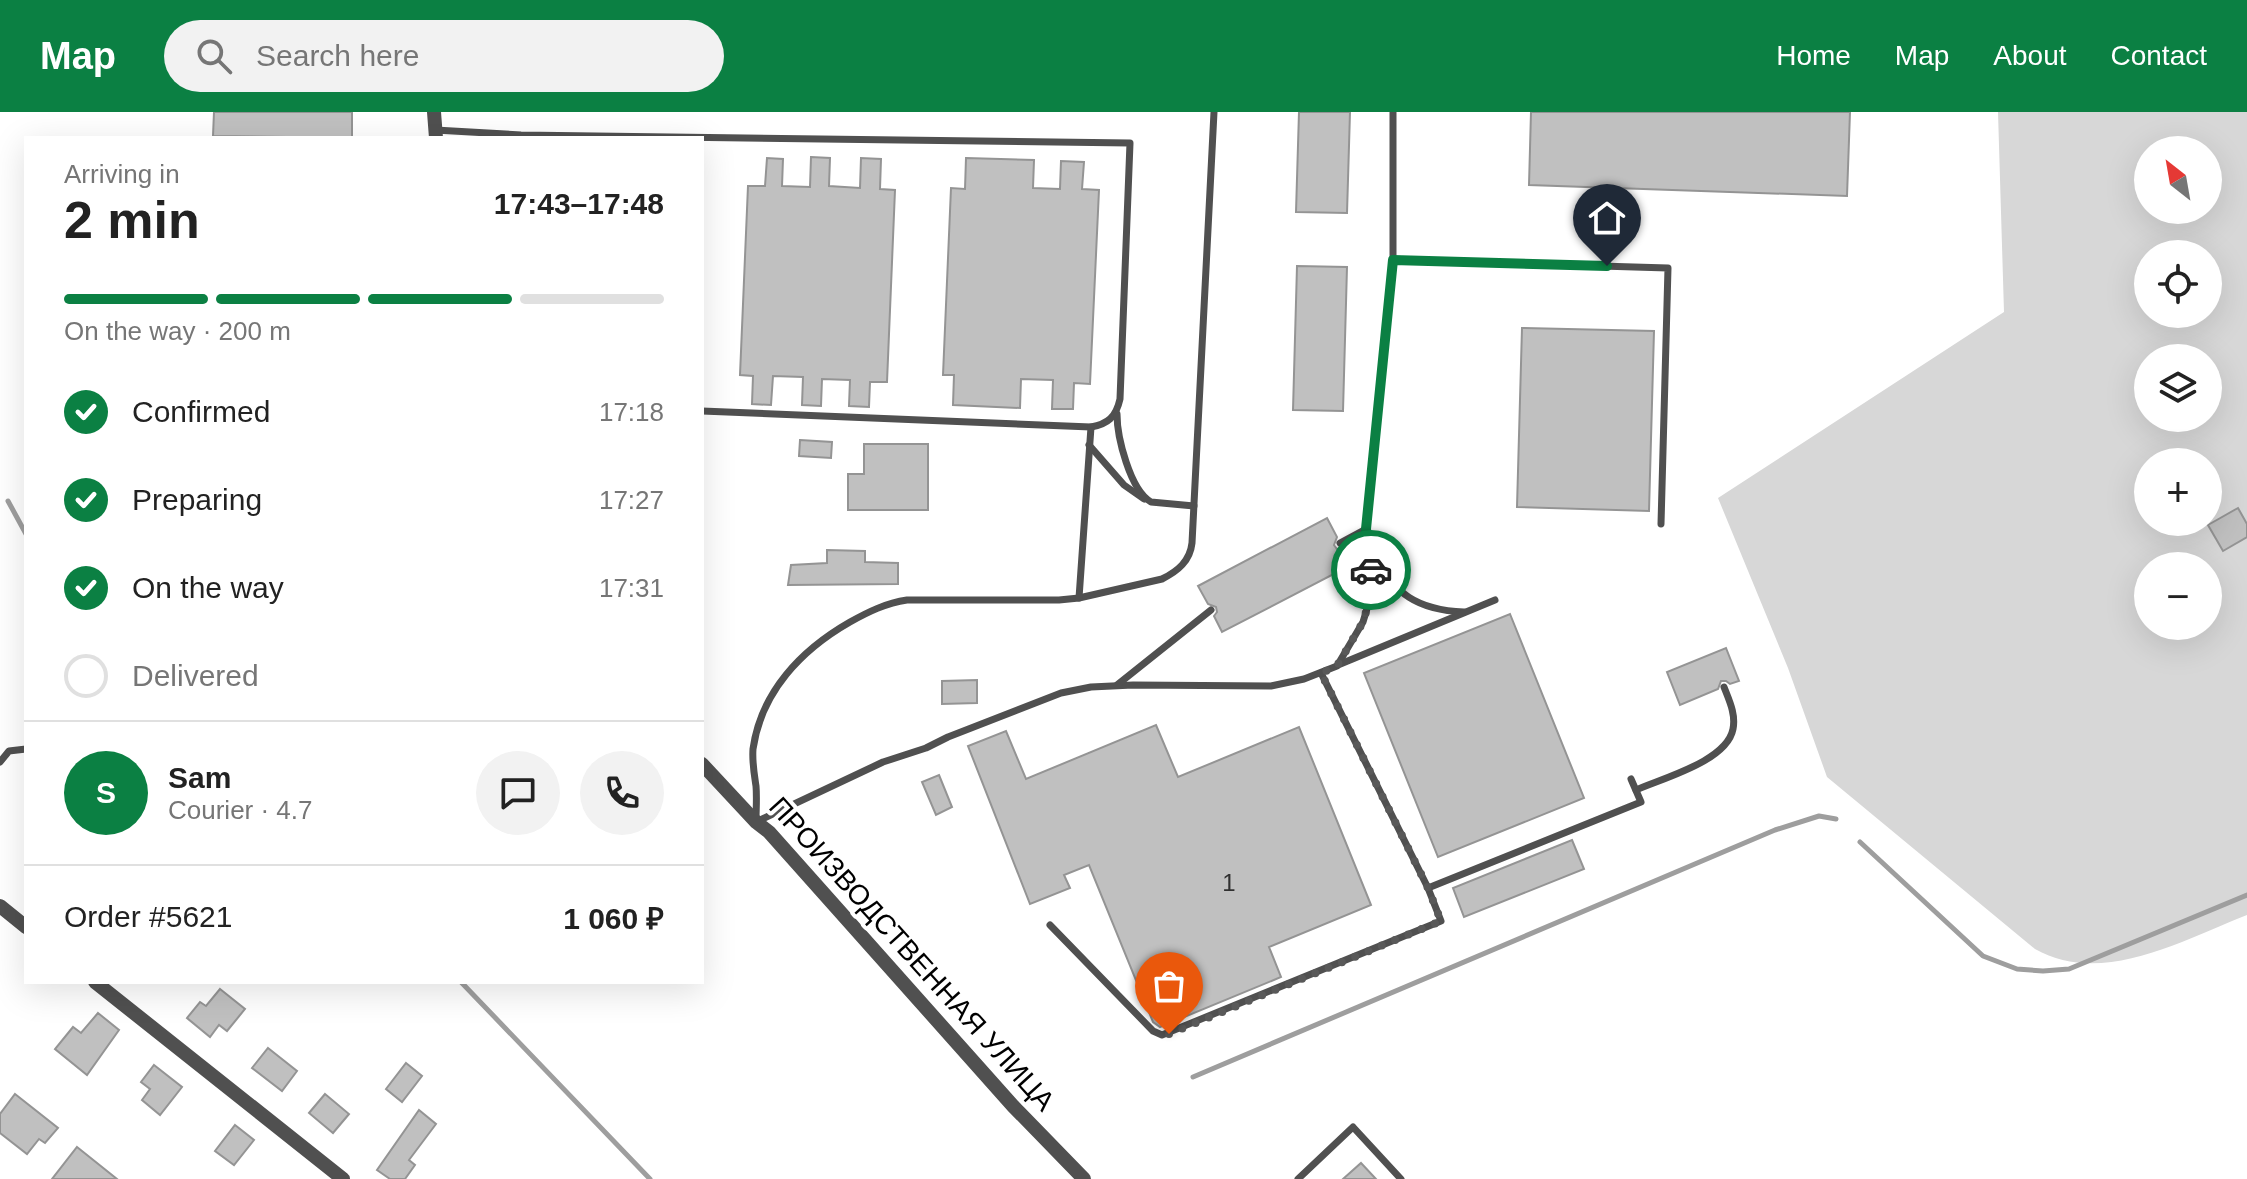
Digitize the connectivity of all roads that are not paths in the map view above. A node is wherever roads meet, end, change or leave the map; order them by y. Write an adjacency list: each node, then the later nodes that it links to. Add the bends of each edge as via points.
1 (434, 112): 4 (street)
2 (1214, 112): 13 (lane)
3 (1393, 112): 7 (lane)
4 (435, 134): 5 (lane)
5 (597, 136)
6 (704, 137): 9 (lane, via 1130,143)
7 (1393, 260): 14 (lane, via 1668,268); 15 (lane)
8 (704, 411): 10 (lane)
9 (1117, 412): 10 (lane); 12 (lane, via 1124,452)
10 (1091, 427): 11 (lane)
11 (1089, 445): 12 (lane, via 1124,485); 18 (lane)
12 (1148, 501): 13 (lane)
13 (1194, 506): 18 (lane, via 1191,553 1173,573)
14 (1661, 524)
15 (1366, 529): 16 (lane); 17 (lane)
16 (1340, 543)
17 (1369, 553): 21 (lane, via 1417,604); 22 (lane, via 1368,608)
18 (1079, 598): 31 (lane, via 898,601 821,641 783,677 758,727 752,769)
19 (1495, 600): 21 (lane)
20 (1211, 610): 24 (lane)
21 (1469, 612): 22 (lane)
22 (1337, 666): 23 (lane)
23 (1321, 673): 24 (lane, via 1271,686); 32 (lane)
24 (1115, 686): 31 (lane, via 1039,700 883,762)
25 (1724, 687): 30 (lane, via 1733,724 1723,749)
26 (24, 749): 27 (lane, via 9,751)
27 (0, 762)
28 (704, 766): 31 (street, ПРОИЗВОДСТВЕННАЯ УЛИЦА)
29 (1631, 779): 30 (lane)
30 (1636, 790): 32 (lane, via 1641,802)
31 (756, 822): 38 (street, ПРОИЗВОДСТВЕННАЯ УЛИЦА)
32 (1428, 888): 35 (lane, via 1441,921 1164,1035 1153,1031)
33 (0, 906): 34 (street)
34 (24, 925)
35 (1050, 925)
36 (98, 984): 37 (street)
37 (343, 1179)
38 (1084, 1179)
39 (1298, 1179): 40 (lane, via 1353,1127)
40 (1401, 1179)

